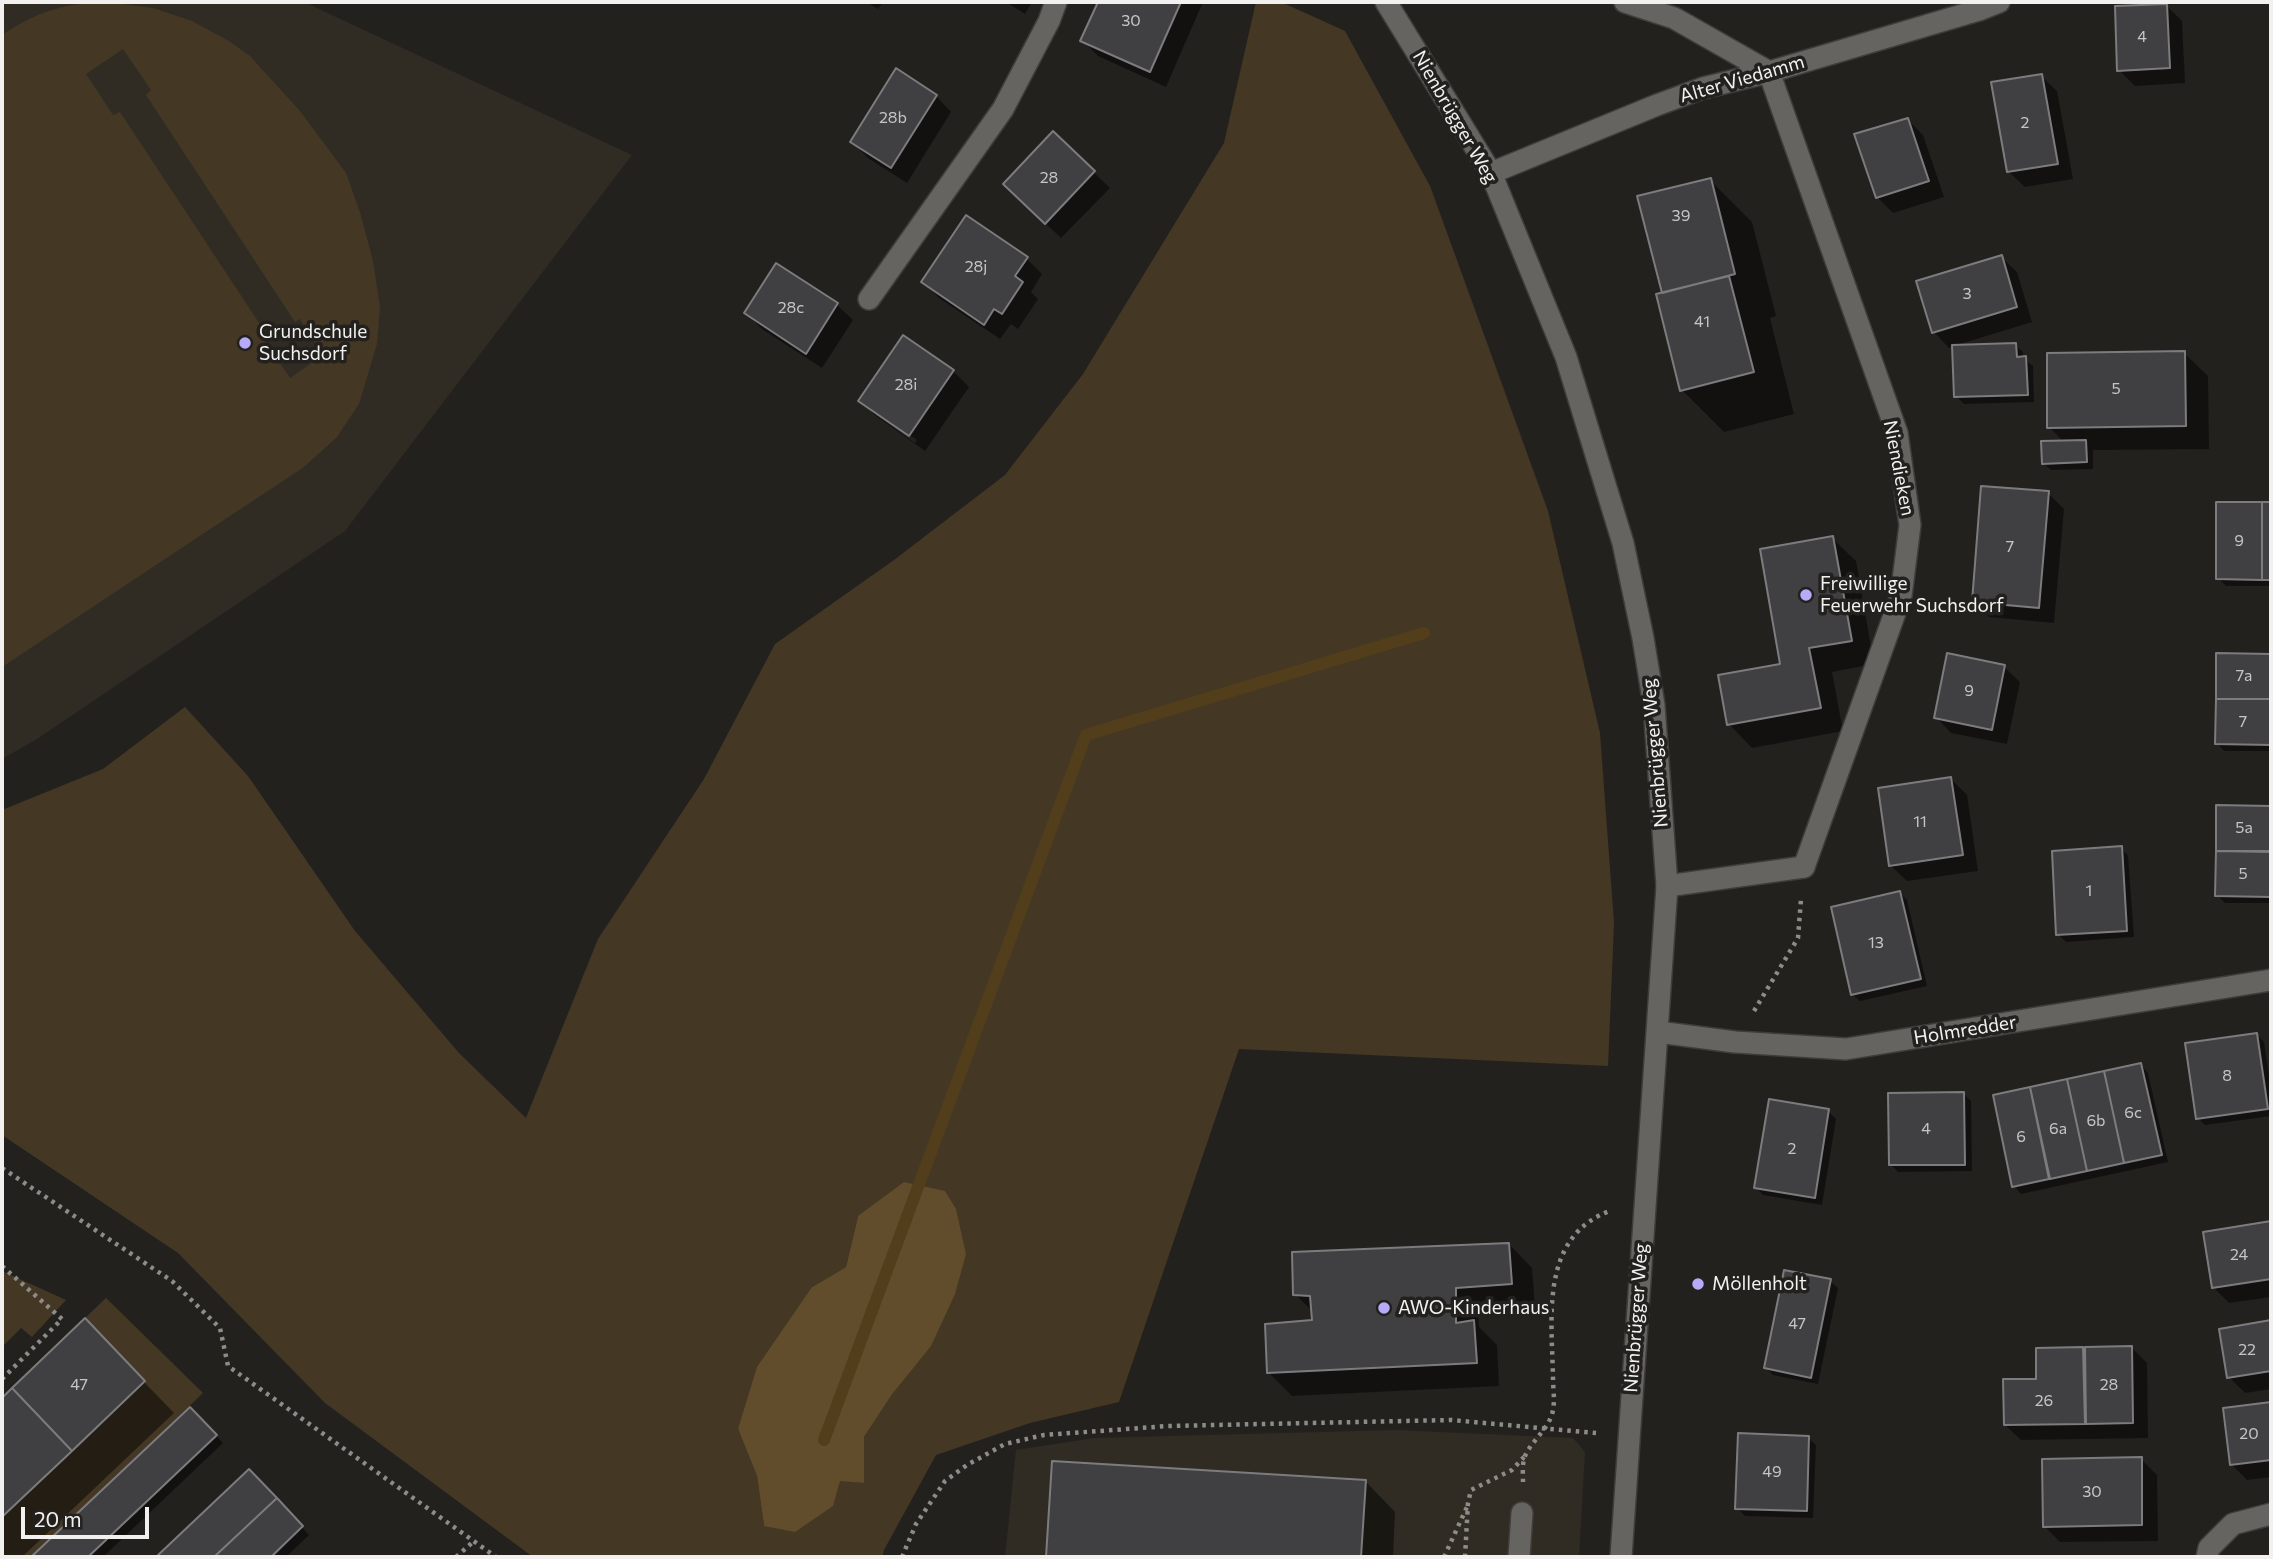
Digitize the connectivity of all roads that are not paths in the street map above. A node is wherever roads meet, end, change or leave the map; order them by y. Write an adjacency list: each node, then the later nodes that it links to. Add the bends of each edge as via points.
1 (1056, 2): 7 (street, via 1003,109)
2 (1386, 2): 6 (street, Nienbrügger Weg)
3 (1625, 2): 5 (street, via 1674,18)
4 (1999, 2): 5 (street, Alter Viedamm)
5 (1769, 72): 6 (street, Alter Viedamm, via 1657,104); 8 (street, Niendieken, via 1896,433 1910,525 1901,596 1804,867)
6 (1491, 173): 8 (street, Nienbrügger Weg, via 1566,358 1623,543 1654,705)
7 (869, 299)
8 (1667, 887): 10 (street, Nienbrügger Weg)
9 (2271, 980): 10 (street, Holmredder, via 1846,1049)
10 (1658, 1032): 14 (street, Nienbrügger Weg)
11 (1522, 1513): 13 (street)
12 (2271, 1514): 15 (street, via 2233,1524 2208,1548)
13 (1519, 1557)
14 (1621, 1557)
15 (2207, 1557)

